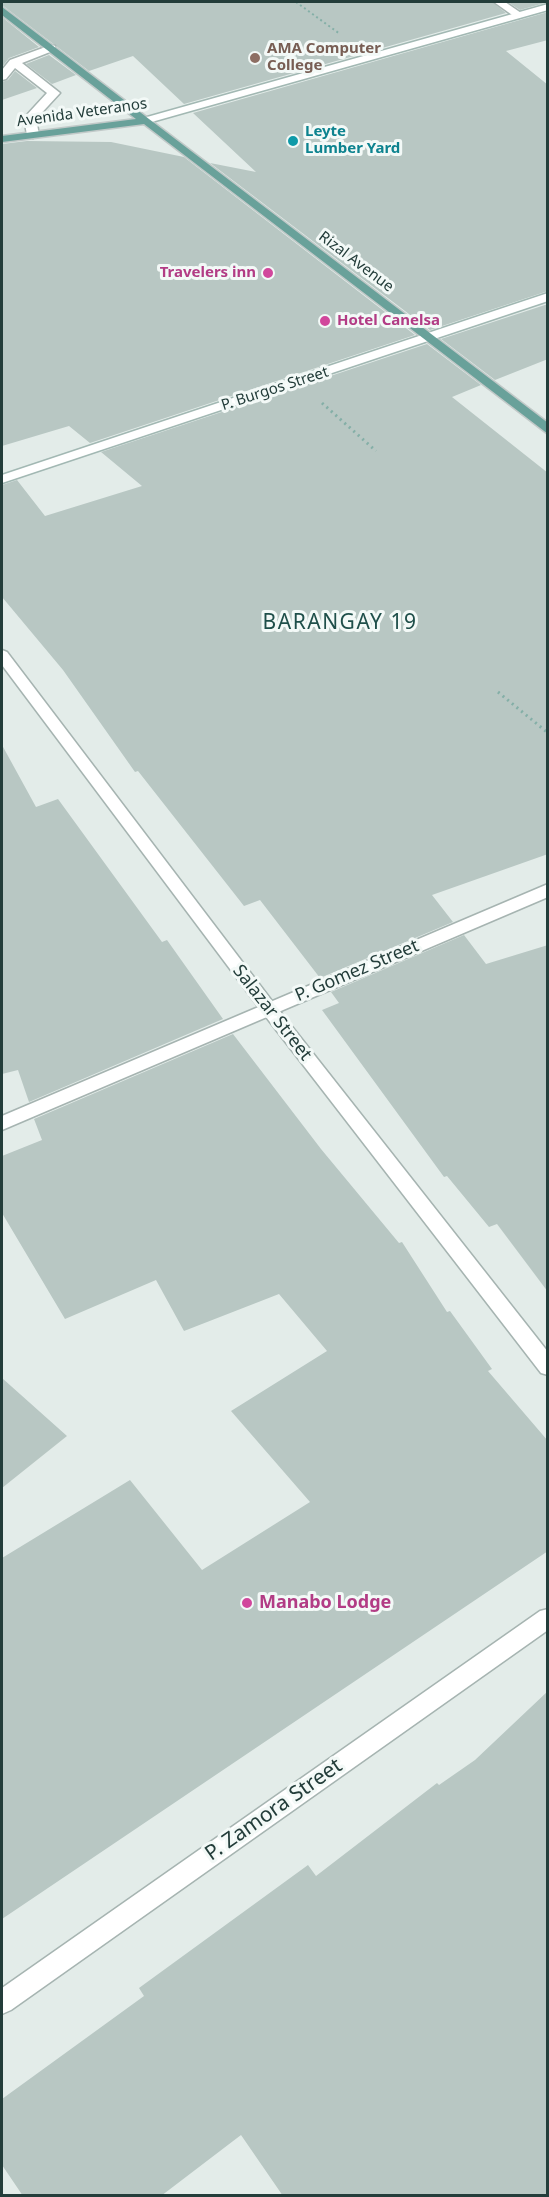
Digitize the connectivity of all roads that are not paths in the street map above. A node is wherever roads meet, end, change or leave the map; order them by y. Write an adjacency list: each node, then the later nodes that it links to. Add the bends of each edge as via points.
1 (499, 2): 4 (street)
2 (548, 8): 4 (street, Avenida Veteranos)
3 (2, 10): 5 (main road, Rizal Avenue)
4 (519, 15): 8 (street, Avenida Veteranos)
5 (51, 48): 6 (street); 8 (main road, Rizal Avenue)
6 (14, 63): 7 (street); 10 (street, via 54,93 30,118)
7 (2, 77)
8 (144, 121): 9 (main road, Avenida Veteranos); 12 (main road, Rizal Avenue)
9 (97, 127): 10 (main road, Avenida Veteranos); 12 (main road, via 142,135)
10 (33, 135): 11 (main road, Avenida Veteranos)
11 (2, 139)
12 (183, 150): 14 (main road, Rizal Avenue)
13 (548, 297): 14 (street, P. Burgos Street)
14 (428, 339): 15 (main road, Rizal Avenue); 16 (street, P. Burgos Street)
15 (548, 430)
16 (2, 479)
17 (2, 655): 19 (street, Salazar Street)
18 (548, 890): 19 (street, P. Gomez Street)
19 (269, 1009): 20 (street, P. Gomez Street); 21 (street, Salazar Street)
20 (2, 1123)
21 (548, 1367)
22 (548, 1618): 23 (street, P. Zamora Street)
23 (2, 2002)

